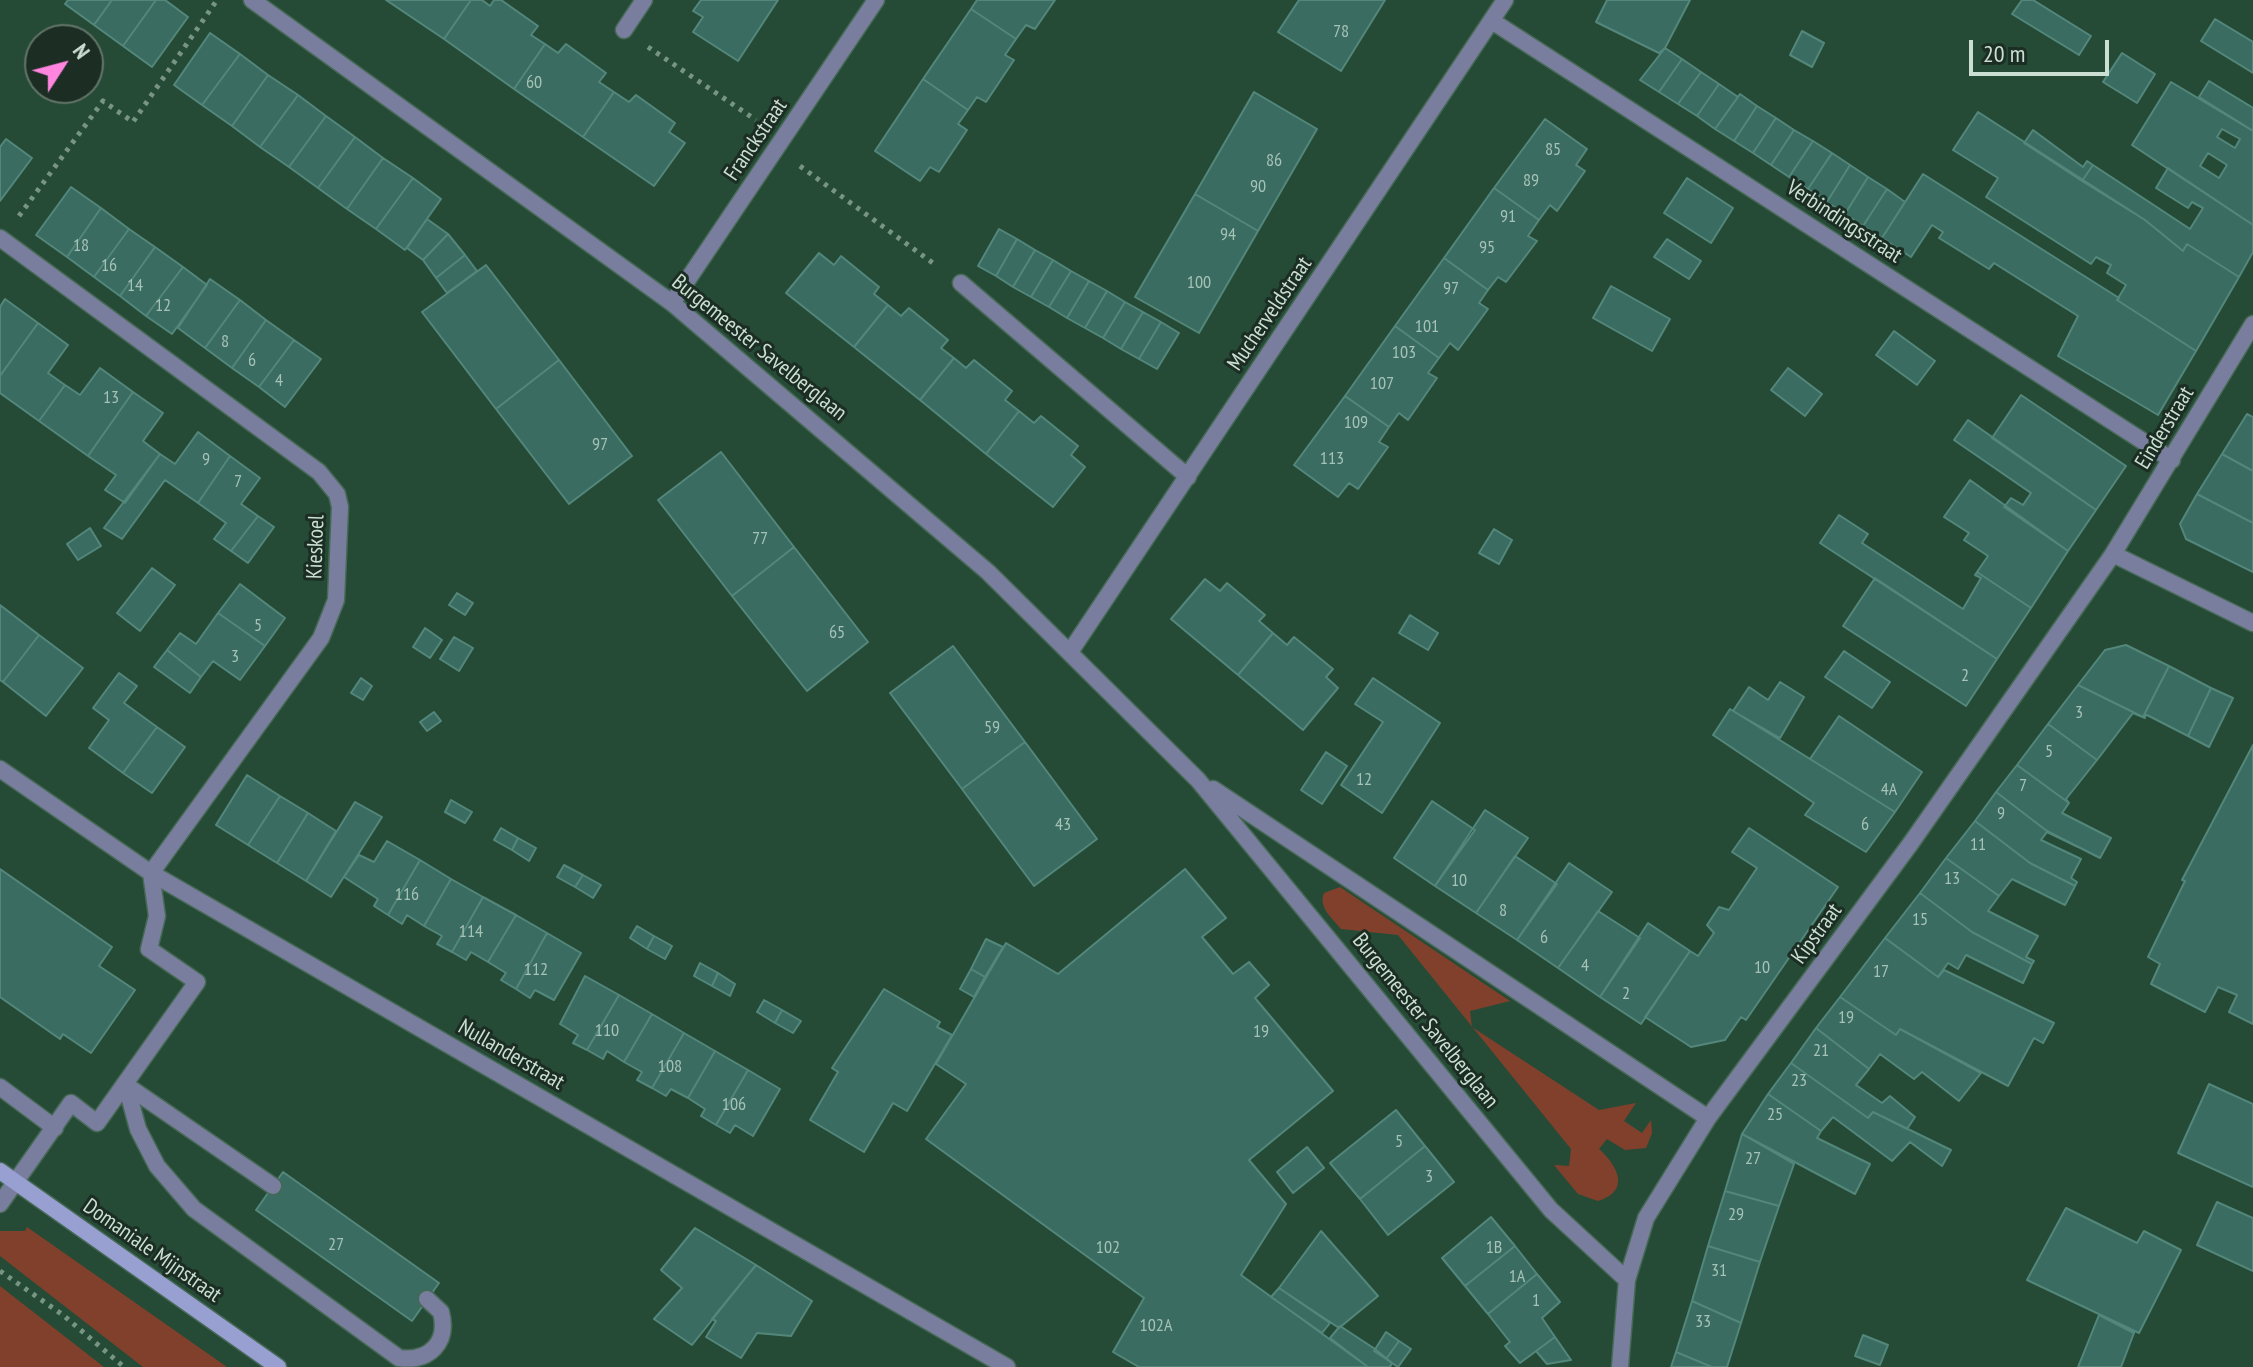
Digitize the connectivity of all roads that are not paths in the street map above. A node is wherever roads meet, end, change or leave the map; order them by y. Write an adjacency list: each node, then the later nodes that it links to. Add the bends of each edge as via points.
1 (644, 0): 6 (street)
2 (876, 0): 9 (street, Franckstraat)
3 (1505, 0): 5 (street, Mucherveldstraat)
4 (257, 1): 9 (street, Burgemeester Savelberglaan)
5 (1492, 21): 11 (street, Verbindingsstraat); 12 (street, Mucherveldstraat)
6 (624, 30)
7 (1, 239): 18 (street, Kieskoel, via 319,472 337,494 336,600 321,638)
8 (961, 283): 12 (street)
9 (672, 303): 15 (street, Burgemeester Savelberglaan, via 888,484)
10 (2253, 324): 11 (street, Einderstraat)
11 (2172, 460): 13 (street, Einderstraat)
12 (1188, 477): 15 (street, Mucherveldstraat)
13 (2113, 554): 14 (street); 21 (street, Kipstraat, via 1911,843)
14 (2253, 623)
15 (1070, 652): 17 (street, Burgemeester Savelberglaan)
16 (0, 769): 18 (street, Nullanderstraat)
17 (1198, 780): 21 (street, Burgemeester Savelberglaan); 27 (street, Burgemeester Savelberglaan, via 1551,1210)
18 (151, 873): 19 (street, via 157,916 149,949 197,982); 30 (street, Nullanderstraat)
19 (126, 1085): 22 (street, via 97,1123 71,1103); 25 (street); 28 (street, via 138,1129 157,1166 194,1209 399,1358 428,1356 442,1337 441,1312)
20 (0, 1087): 22 (street)
21 (1708, 1118): 27 (street, Kipstraat, via 1646,1218)
22 (55, 1128): 24 (street)
23 (0, 1171): 24 (main road, Domaniale Mijnstraat)
24 (16, 1182): 26 (street); 29 (main road, Domaniale Mijnstraat)
25 (273, 1186)
26 (0, 1204)
27 (1627, 1280): 31 (street, Kipstraat)
28 (427, 1299)
29 (278, 1367)
30 (1007, 1367)
31 (1620, 1367)

